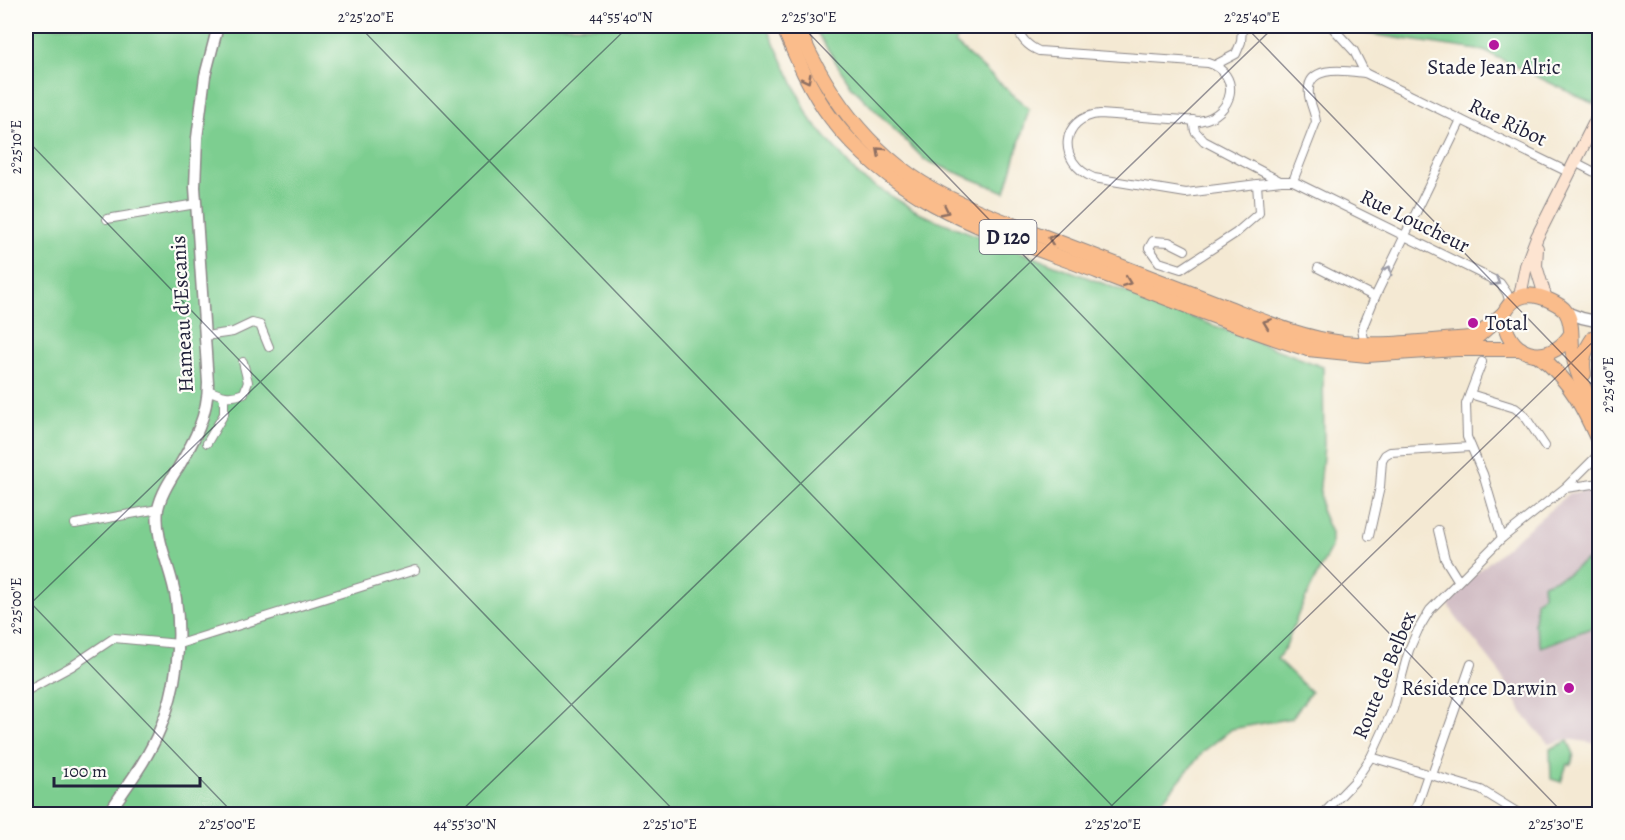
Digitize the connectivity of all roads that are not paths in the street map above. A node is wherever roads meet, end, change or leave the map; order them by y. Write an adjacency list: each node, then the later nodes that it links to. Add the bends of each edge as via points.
1 (218, 26): 18 (street, Hameau d'Escanis, via 205,76 197,138)
2 (783, 26): 34 (main road, D 120, one-way to 34, via 810,85 849,139 909,191 962,219 1308,349 1367,355)
3 (797, 26): 32 (main road, D 120, one-way to 3, via 1299,334 967,206 917,180 875,147 843,110)
4 (1017, 26): 8 (street, via 1027,44 1046,53)
5 (1255, 26): 7 (street)
6 (1331, 26): 9 (street, via 1354,51)
7 (1241, 27): 8 (street, via 1236,54)
8 (1215, 65): 11 (street, via 1230,88 1227,103 1216,116)
9 (1365, 73): 12 (street, Rue Ribot); 16 (street, via 1329,70 1311,82 1309,96 1316,122)
10 (1599, 112): 13 (main road)
11 (1193, 120): 15 (street, via 1195,131 1204,141); 17 (street, via 1092,115 1072,129 1068,153 1078,169 1094,178 1173,192)
12 (1461, 120): 13 (street, Rue Ribot); 20 (street)
13 (1572, 168): 14 (street, Rue Ribot); 21 (main road)
14 (1599, 175)
15 (1281, 181): 16 (street); 17 (street)
16 (1293, 182): 20 (street, Rue Loucheur)
17 (1257, 184): 22 (street, via 1259,213 1181,269 1159,262 1149,248 1153,241 1169,242)
18 (196, 204): 19 (street); 29 (street, Hameau d'Escanis)
19 (107, 219)
20 (1405, 237): 24 (street, one-way to 20); 26 (street, Rue Loucheur, one-way to 26, via 1500,283)
21 (1537, 237): 25 (main road, via 1536,266); 26 (main road)
22 (1185, 250)
23 (1318, 268): 24 (street)
24 (1375, 297): 32 (street, via 1362,329)
25 (1546, 299): 26 (main road, via 1534,295); 27 (main road)
26 (1512, 304): 32 (main road, D 120, via 1478,336); 34 (main road, via 1504,321 1509,337)
27 (1566, 312): 28 (street); 31 (main road, via 1570,325)
28 (1599, 322)
29 (205, 336): 33 (street, via 233,332 252,323 260,325); 38 (street, Hameau d'Escanis)
30 (1597, 336): 31 (street); 40 (main road, via 1584,351 1582,360)
31 (1567, 342): 35 (main road); 40 (main road)
32 (1365, 344)
33 (269, 347)
34 (1521, 349): 35 (main road)
35 (1539, 356): 44 (main road, via 1563,376)
36 (243, 362): 41 (street, via 248,382 244,393)
37 (1482, 362): 39 (street)
38 (208, 390): 41 (street); 50 (street, Hameau d'Escanis, via 198,434 166,487)
39 (1470, 394): 45 (street, via 1515,408); 46 (street, via 1466,419)
40 (1588, 396): 42 (main road)
41 (224, 397): 43 (street, via 224,414)
42 (1599, 418)
43 (207, 443)
44 (1599, 445)
45 (1545, 446)
46 (1471, 447): 53 (street, via 1385,455); 54 (street)
47 (1599, 453): 49 (street, Route de Belbex)
48 (1599, 483): 49 (street)
49 (1565, 488): 54 (street, Route de Belbex)
50 (158, 509): 51 (street); 57 (street, Hameau d'Escanis, via 160,536 176,596)
51 (75, 524)
52 (1438, 530): 56 (street, via 1445,559)
53 (1369, 536)
54 (1502, 538): 56 (street, Route de Belbex)
55 (416, 570): 57 (street)
56 (1458, 579): 60 (street, Route de Belbex, via 1418,630 1393,709)
57 (179, 644): 59 (street, via 114,638); 63 (street, Hameau d'Escanis, via 160,729)
58 (1471, 664): 61 (street)
59 (26, 690)
60 (1371, 757): 61 (street); 64 (street, Route de Belbex, via 1354,782)
61 (1430, 774): 62 (street); 65 (street, via 1481,790)
62 (1415, 812)
63 (108, 814)
64 (1323, 814)
65 (1520, 814)

